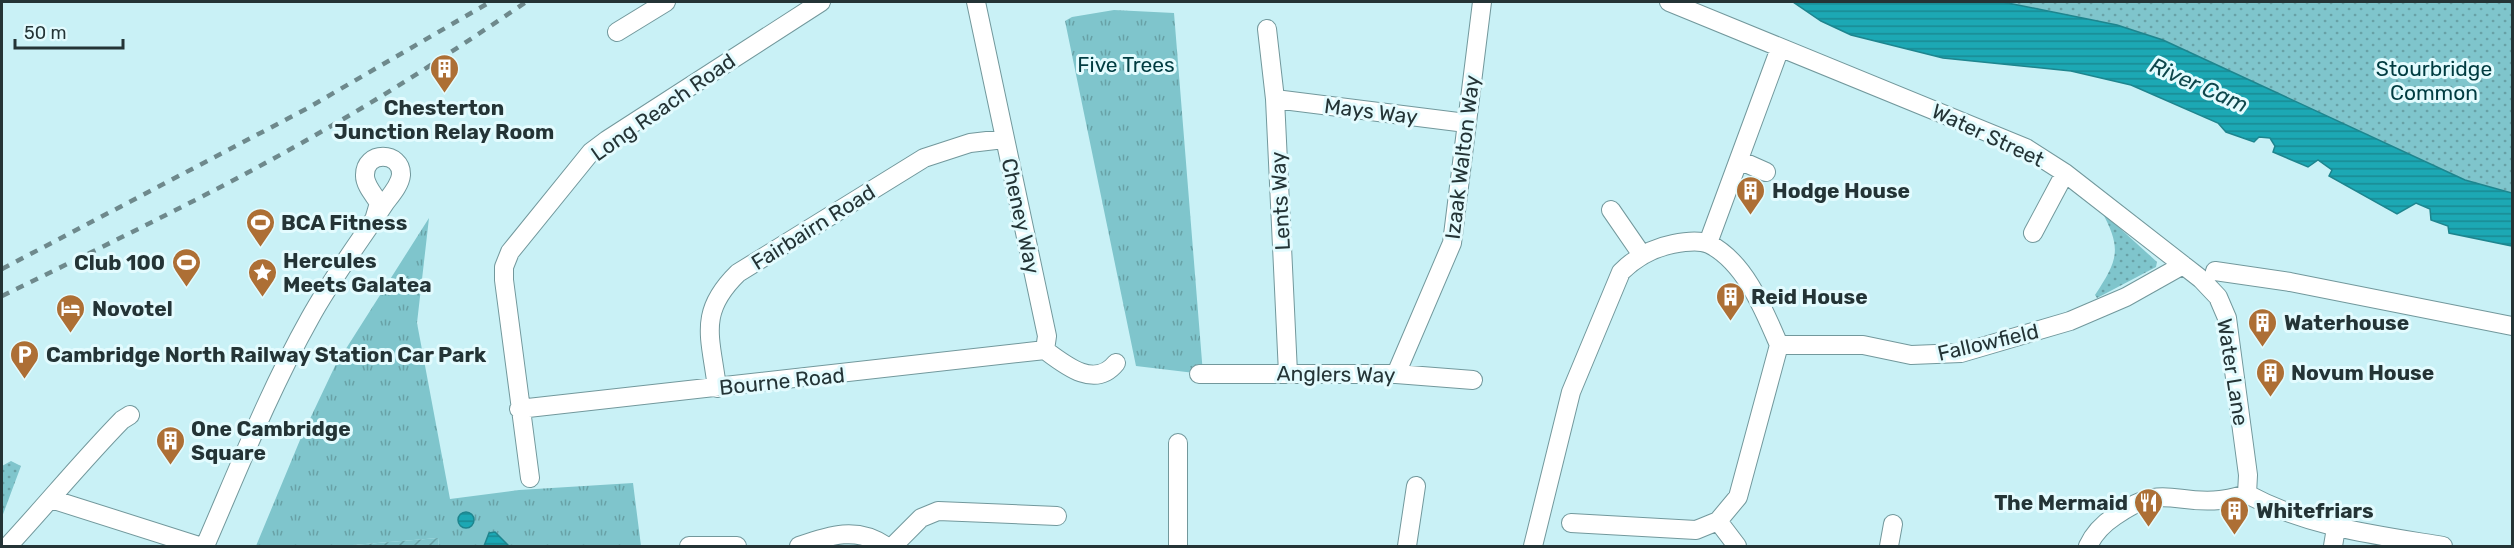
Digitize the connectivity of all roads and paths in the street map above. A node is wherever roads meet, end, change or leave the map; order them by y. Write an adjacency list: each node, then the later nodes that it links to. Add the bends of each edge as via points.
1 (666, 2): 7 (street)
2 (821, 2): 33 (street, Long Reach Road, via 591,152 510,252 504,280)
3 (976, 2): 11 (street, Cheney Way)
4 (1482, 2): 10 (street, Izaak Walton Way)
5 (1669, 2): 8 (street, Water Street)
6 (1267, 28): 9 (street, Lents Way)
7 (617, 32)
8 (1780, 48): 12 (street); 14 (street, Water Street, via 2026,148)
9 (1275, 99): 10 (street, Mays Way); 28 (street, Lents Way)
10 (1466, 123): 30 (street, Izaak Walton Way, via 1452,243)
11 (1004, 139): 26 (street, Cheney Way, via 1047,336); 32 (street, Fairbairn Road, via 970,143 924,158 738,273 712,306 709,322)
12 (1739, 160): 13 (street); 20 (street)
13 (1766, 172)
14 (2065, 173): 19 (street); 22 (street, Water Street)
15 (398, 184): 16 (street, via 380,193); 16 (street, via 398,165 380,156 370,160 364,169 364,179); 18 (street)
16 (370, 188): 18 (street, via 379,203)
17 (1611, 210): 21 (street)
18 (374, 220): 47 (street, via 310,317)
19 (2033, 233)
20 (1708, 243): 21 (street, via 1678,243); 25 (street, via 1748,281)
21 (1642, 255): 41 (street, via 1621,272 1571,392)
22 (2183, 265): 25 (street, Fallowfield, via 2070,321 1961,353 1911,356 1863,345); 38 (street, Water Lane, via 2218,297 2227,318 2248,475)
23 (2215, 271): 24 (street)
24 (2512, 326)
25 (1779, 345): 42 (street, via 1738,497)
26 (1045, 350): 27 (street, via 1073,370 1089,375 1102,375); 32 (street, Bourne Road)
27 (1116, 363)
28 (1287, 373): 29 (street, Anglers Way); 30 (street, Anglers Way)
29 (1199, 374)
30 (1395, 374): 31 (street, Anglers Way)
31 (1473, 380)
32 (717, 388): 33 (street, Bourne Road)
33 (519, 409): 36 (street, Long Reach Road)
34 (130, 415): 39 (street, via 66,478)
35 (1178, 443): 53 (street)
36 (530, 478)
37 (1416, 486): 54 (street)
38 (2247, 494): 44 (street); 58 (street, via 2220,501 2162,495 2136,501 2105,522)
39 (51, 499): 45 (street); 46 (street)
40 (1057, 516): 52 (street, via 938,511 921,518)
41 (1554, 521): 42 (street, via 1696,530); 55 (street)
42 (1718, 521): 56 (street)
43 (1893, 524): 57 (street)
44 (2336, 528): 59 (street); 60 (street)
45 (8, 546)
46 (199, 546)
47 (205, 546)
48 (688, 546): 49 (street)
49 (737, 546)
50 (799, 546): 51 (street, via 834,534 862,535)
51 (886, 546)
52 (893, 546)
53 (1178, 546)
54 (1407, 546)
55 (1533, 546)
56 (1737, 546)
57 (1889, 546)
58 (2088, 546)
59 (2333, 546)
60 (2443, 546)

